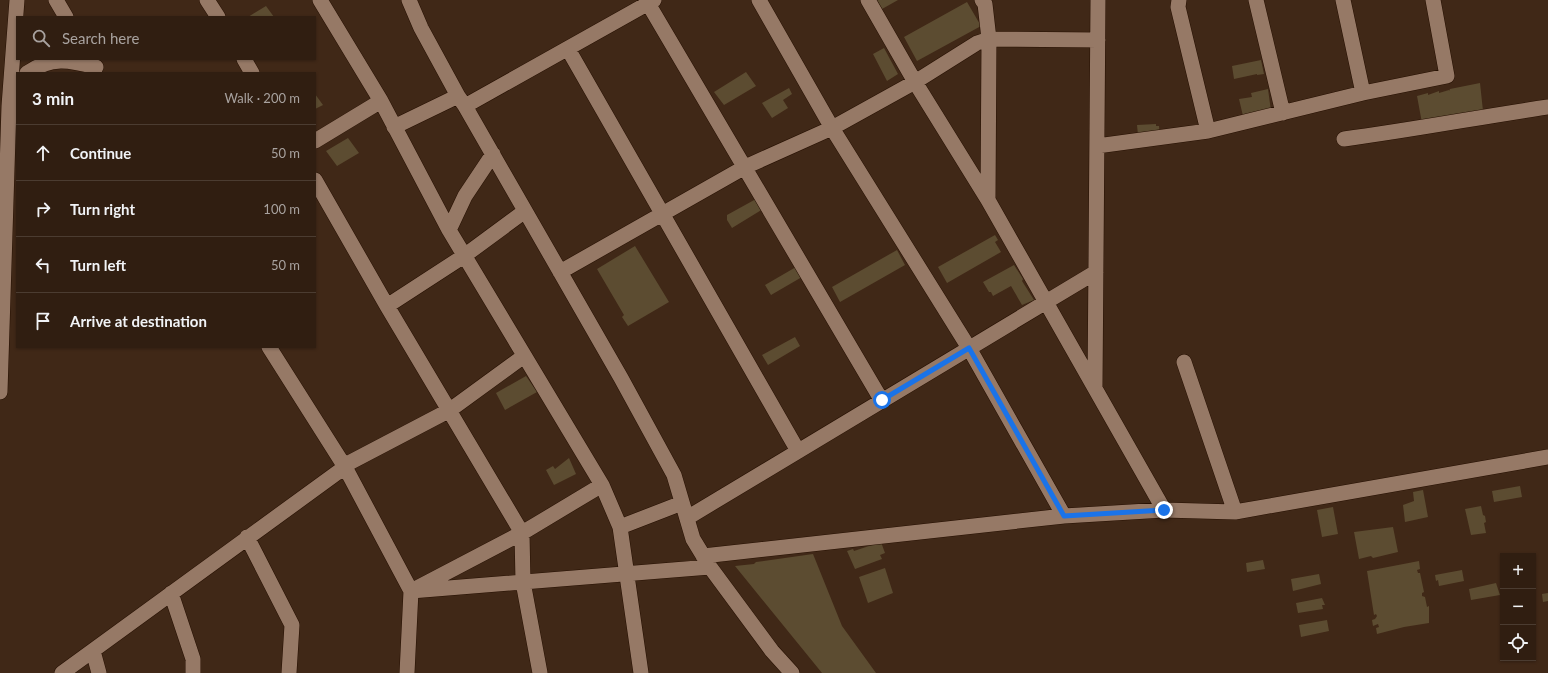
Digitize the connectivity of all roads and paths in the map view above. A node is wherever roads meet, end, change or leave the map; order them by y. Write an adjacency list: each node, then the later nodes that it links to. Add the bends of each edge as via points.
1 (17, 0): 31 (street)
2 (56, 0): 15 (street)
3 (207, 0): 16 (street)
4 (320, 0): 29 (street)
5 (409, 0): 30 (street, via 421,28)
6 (868, 0): 26 (street)
7 (1098, 0): 18 (street)
8 (1179, 0): 36 (street, via 1178,7)
9 (1256, 0): 33 (street)
10 (1343, 0): 27 (street)
11 (1433, 0): 27 (street, via 1447,76)
12 (649, 1): 19 (street); 41 (street)
13 (984, 1): 17 (street)
14 (764, 2): 35 (street)
15 (65, 16)
16 (217, 16)
17 (989, 39): 18 (street); 26 (street, via 977,43); 43 (street)
18 (1098, 40): 39 (street)
19 (568, 49): 30 (street); 45 (street)
20 (70, 60): 24 (street, via 48,62)
21 (70, 60): 23 (street)
22 (245, 60): 25 (street)
23 (96, 66)
24 (29, 72)
25 (251, 72)
26 (915, 82): 35 (street); 43 (street)
27 (1363, 93): 33 (street)
28 (16, 94): 31 (street)
29 (381, 101): 34 (street); 38 (street)
30 (462, 101): 34 (street); 40 (street)
31 (9, 106): 56 (street)
32 (1548, 106): 37 (street, via 1401,132)
33 (1284, 113): 36 (street)
34 (394, 127): 46 (street)
35 (832, 128): 41 (street); 53 (street)
36 (1208, 131): 39 (street)
37 (1344, 139)
38 (316, 140)
39 (1097, 146): 49 (street)
40 (493, 154): 44 (street); 46 (street, via 465,196)
41 (745, 167): 45 (street); 59 (street)
42 (316, 182): 51 (street)
43 (988, 200): 50 (street)
44 (525, 211): 47 (street); 48 (street)
45 (662, 214): 48 (street); 61 (street)
46 (449, 230): 47 (street)
47 (464, 256): 51 (street); 54 (street)
48 (560, 272): 65 (street, via 674,475)
49 (1096, 272): 50 (street); 57 (street)
50 (1046, 302): 53 (street); 57 (street)
51 (387, 306): 60 (street)
52 (270, 348): 63 (street)
53 (969, 348): 59 (street); 68 (street)
54 (524, 356): 60 (street); 64 (street)
55 (1184, 362): 67 (street)
56 (0, 363): 58 (street)
57 (1095, 387): 66 (street)
58 (0, 392)
59 (882, 400): 61 (street)
60 (450, 410): 63 (street); 71 (street)
61 (798, 451): 69 (street)
62 (1548, 457): 67 (street)
63 (345, 467): 72 (street); 76 (street)
64 (602, 485): 70 (street); 71 (street)
65 (682, 503): 69 (street); 70 (street)
66 (1164, 510): 67 (street); 68 (street)
67 (1235, 512)
68 (1064, 516): 73 (street)
69 (687, 518): 73 (street, via 693,539)
70 (620, 527): 74 (street)
71 (522, 533): 75 (street); 76 (street)
72 (247, 537): 77 (street); 82 (street, via 292,625)
73 (706, 561): 74 (street); 86 (street, via 772,651)
74 (627, 573): 75 (street); 85 (street)
75 (523, 582): 76 (street); 84 (street)
76 (411, 591): 83 (street)
77 (171, 593): 78 (street); 81 (street, via 193,659)
78 (93, 651): 79 (street); 80 (street)
79 (62, 673)
80 (99, 673)
81 (193, 673)
82 (289, 673)
83 (407, 673)
84 (540, 673)
85 (641, 673)
86 (792, 673)

